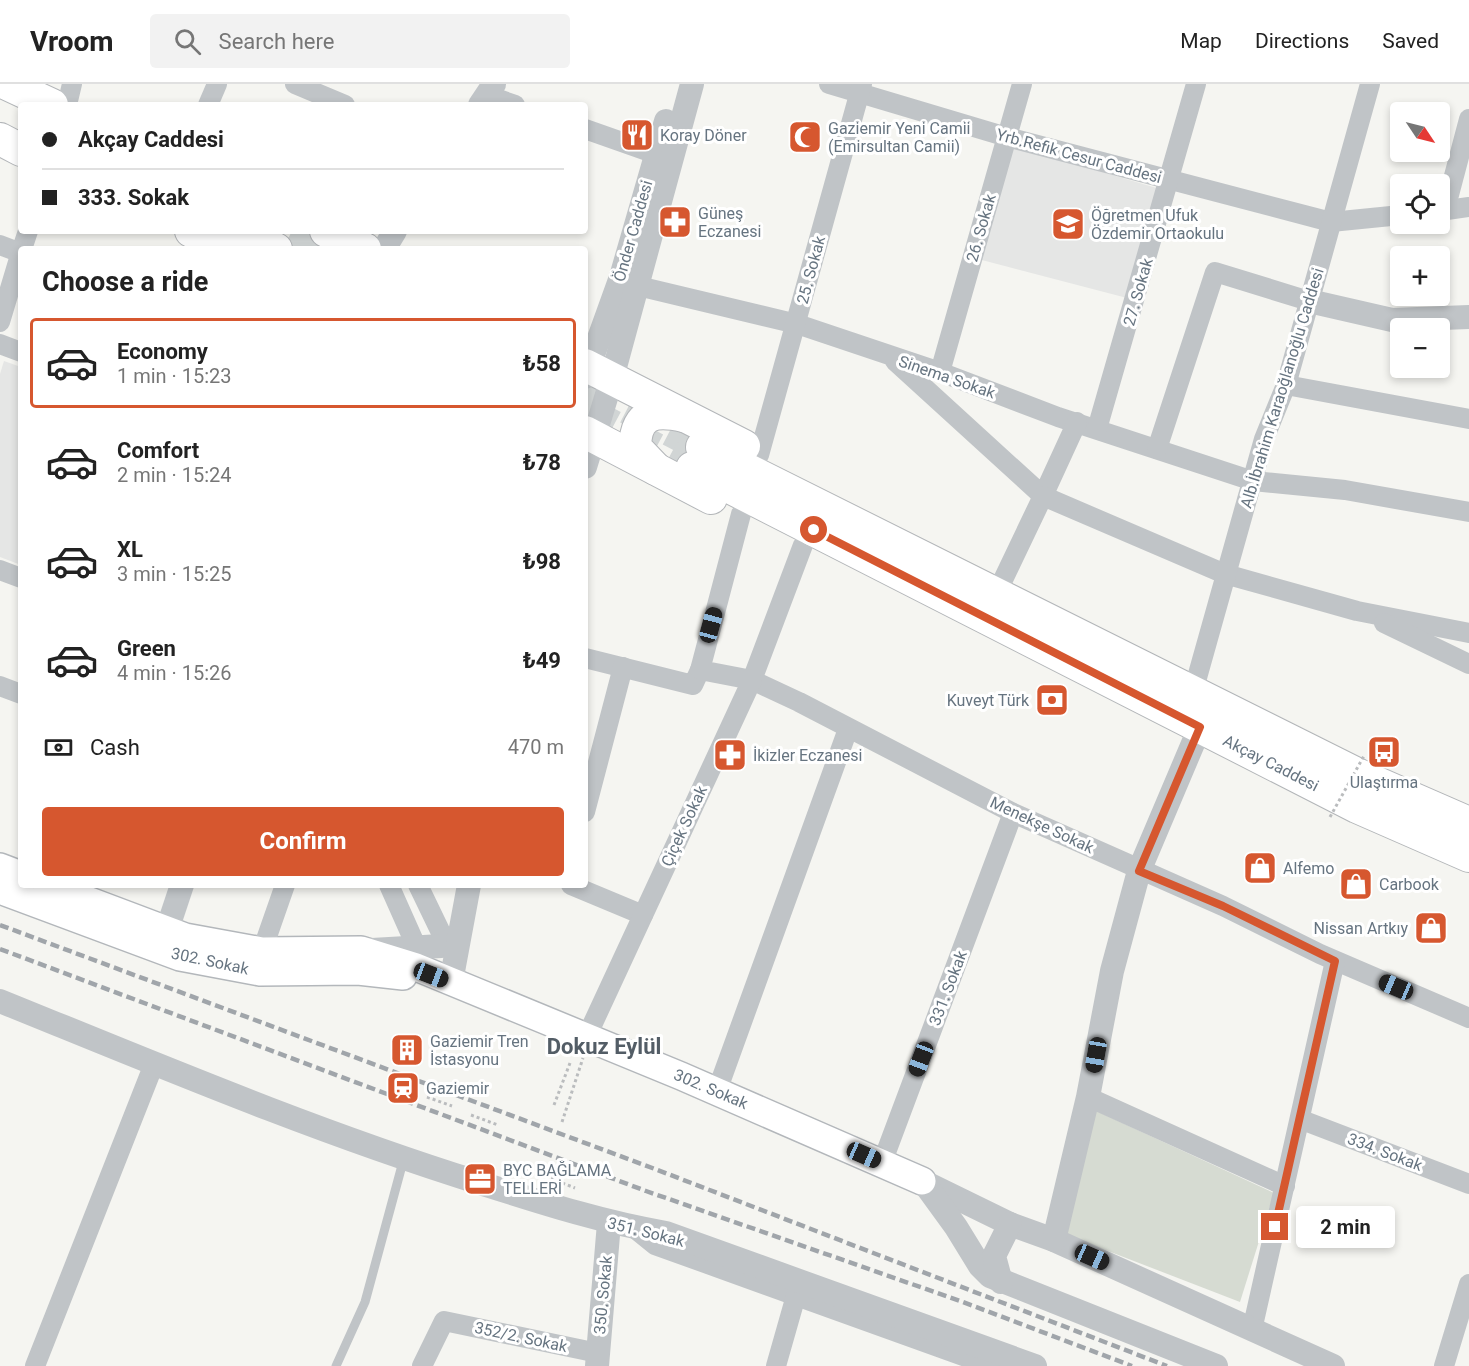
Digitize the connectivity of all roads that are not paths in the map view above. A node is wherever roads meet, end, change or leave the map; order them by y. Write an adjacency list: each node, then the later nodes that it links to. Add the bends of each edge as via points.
1 (7, 84): 14 (highway)
2 (72, 84): 15 (street)
3 (217, 84): 16 (street)
4 (294, 84): 17 (street)
5 (677, 84): 27 (street, Önder Caddesi)
6 (692, 84): 43 (street, Önder Caddesi)
7 (829, 84): 11 (street, Yrb.Refik Cesur Caddesi)
8 (1022, 84): 24 (street, 26. Sokak)
9 (1196, 84): 28 (street, 27. Sokak)
10 (1370, 84): 33 (street, Alb.İbrahim Karaoğlanoğlu Caddesi)
11 (861, 89): 24 (street, Yrb.Refik Cesur Caddesi); 47 (street, 25. Sokak)
12 (0, 95): 19 (highway)
13 (487, 95): 18 (street)
14 (46, 102)
15 (67, 102)
16 (209, 102)
17 (338, 102)
18 (507, 102)
19 (18, 103)
20 (0, 119): 22 (highway)
21 (1469, 119): 29 (street)
22 (18, 128)
23 (588, 130): 27 (street)
24 (1007, 137): 28 (street, Yrb.Refik Cesur Caddesi); 52 (street, 26. Sokak)
25 (0, 139): 26 (highway)
26 (18, 148)
27 (656, 154): 51 (street, Önder Caddesi)
28 (1171, 180): 33 (street, Yrb.Refik Cesur Caddesi); 58 (street, 27. Sokak)
29 (1450, 186)
30 (1469, 207): 31 (street)
31 (1450, 209)
32 (1390, 216): 33 (street)
33 (1331, 222): 44 (street, Alb.İbrahim Karaoğlanoğlu Caddesi)
34 (197, 234): 38 (highway)
35 (284, 234): 36 (highway)
36 (300, 235): 39 (highway, via 333,240); 40 (highway)
37 (0, 245): 41 (street)
38 (223, 246)
39 (336, 246)
40 (351, 246)
41 (18, 250)
42 (18, 261): 46 (street)
43 (638, 286): 47 (street, Sinema Sokak); 51 (street, Önder Caddesi)
44 (1309, 301): 45 (street, via 1392,320); 53 (street, Alb.İbrahim Karaoğlanoğlu Caddesi); 59 (street, via 1215,272)
45 (1469, 317)
46 (0, 322)
47 (797, 324): 50 (street, Sinema Sokak); 60 (street, 25. Sokak)
48 (0, 344): 49 (street)
49 (18, 351)
50 (890, 357): 52 (street, Sinema Sokak); 64 (street)
51 (593, 372): 54 (highway); 57 (street)
52 (940, 372): 56 (street, Sinema Sokak)
53 (1286, 385): 55 (street); 63 (street, Alb.İbrahim Karaoğlanoğlu Caddesi, via 1264,439)
54 (691, 417): 60 (highway); 62 (highway, via 661,411 642,421 636,431 635,447)
55 (1469, 419)
56 (1077, 422): 58 (street, Sinema Sokak); 64 (street)
57 (588, 429): 62 (highway)
58 (1097, 429): 59 (street, Sinema Sokak)
59 (1157, 449): 63 (street, Sinema Sokak)
60 (759, 455): 71 (highway)
61 (697, 458): 74 (highway, Akçay Caddesi)
62 (658, 470): 66 (highway)
63 (1253, 481): 65 (street, Sinema Sokak, via 1345,490); 69 (street, Alb.İbrahim Karaoğlanoğlu Caddesi)
64 (1043, 496): 69 (street); 71 (street)
65 (1469, 512)
66 (741, 514): 67 (highway); 78 (street)
67 (803, 545): 74 (highway, via 911,599); 79 (street)
68 (0, 570): 70 (street)
69 (1225, 574): 72 (street); 81 (street, Alb.İbrahim Karaoğlanoğlu Caddesi)
70 (18, 577)
71 (1001, 584): 74 (highway)
72 (1357, 610): 73 (street); 76 (street)
73 (1469, 633)
74 (1066, 643): 81 (highway, Akçay Caddesi); 83 (highway, Akçay Caddesi)
75 (588, 658): 77 (street)
76 (1469, 664)
77 (623, 667): 78 (street, via 693,684); 85 (street)
78 (700, 670): 79 (street)
79 (752, 680): 84 (street, Menekşe Sokak); 101 (street, Çiçek Sokak)
80 (0, 686): 82 (street)
81 (1194, 692): 87 (highway, Akçay Caddesi, via 1359,775)
82 (18, 693)
83 (1200, 727): 88 (highway, Akçay Caddesi, via 1357,807); 90 (street)
84 (848, 729): 86 (street, Menekşe Sokak); 113 (street)
85 (588, 801)
86 (1013, 813): 90 (street, Menekşe Sokak); 117 (street, 331. Sokak)
87 (1469, 823)
88 (1469, 856)
89 (0, 867): 91 (main road)
90 (1139, 871): 107 (street, Menekşe Sokak, via 1223,906); 114 (street, via 1112,971)
91 (18, 874)
92 (55, 888): 102 (main road, 302. Sokak)
93 (181, 888): 102 (street)
94 (284, 888): 106 (street)
95 (390, 888): 104 (street)
96 (419, 888): 103 (street)
97 (463, 888): 103 (street)
98 (468, 888): 108 (street)
99 (578, 888): 101 (street)
100 (0, 890): 108 (main road, 302. Sokak, via 180,957 260,972 358,971)
101 (643, 915): 111 (street, Çiçek Sokak)
102 (167, 930): 106 (main road, 302. Sokak)
103 (443, 943): 104 (street); 108 (street)
104 (417, 948): 105 (street)
105 (361, 950): 106 (main road, 302. Sokak); 108 (main road, 302. Sokak)
106 (262, 951)
107 (1335, 961): 110 (street, Menekşe Sokak); 115 (street)
108 (441, 978): 111 (main road, 302. Sokak)
109 (0, 1001): 112 (street, 351. Sokak)
110 (1469, 1018)
111 (586, 1045): 113 (main road, 302. Sokak)
112 (154, 1064): 116 (street, 351. Sokak); 132 (street)
113 (717, 1091): 117 (main road, 302. Sokak)
114 (1088, 1097): 120 (street); 125 (street)
115 (1302, 1120): 119 (street, 334. Sokak); 120 (street)
116 (404, 1158): 122 (street, 351. Sokak); 133 (lane, via 365,1302)
117 (882, 1163): 118 (main road, 302. Sokak)
118 (922, 1181): 121 (street); 124 (street)
119 (1469, 1184)
120 (1285, 1186): 130 (street)
121 (976, 1207): 123 (street); 124 (street); 126 (street, via 973,1241)
122 (609, 1223): 129 (street, 351. Sokak, via 666,1233); 131 (street, 350. Sokak)
123 (1010, 1224): 125 (street); 127 (street, via 994,1256)
124 (956, 1227): 126 (street)
125 (1054, 1240): 130 (street)
126 (980, 1266): 127 (street)
127 (1001, 1282): 138 (street)
128 (1469, 1284): 140 (street)
129 (798, 1289): 135 (street); 136 (street); 137 (street, 351. Sokak)
130 (1252, 1330): 139 (street)
131 (597, 1360): 134 (street, 352/2. Sokak, via 444,1321)
132 (35, 1366)
133 (336, 1366)
134 (422, 1366)
135 (776, 1366)
136 (991, 1366)
137 (1035, 1366)
138 (1216, 1366)
139 (1333, 1366)
140 (1444, 1366)

